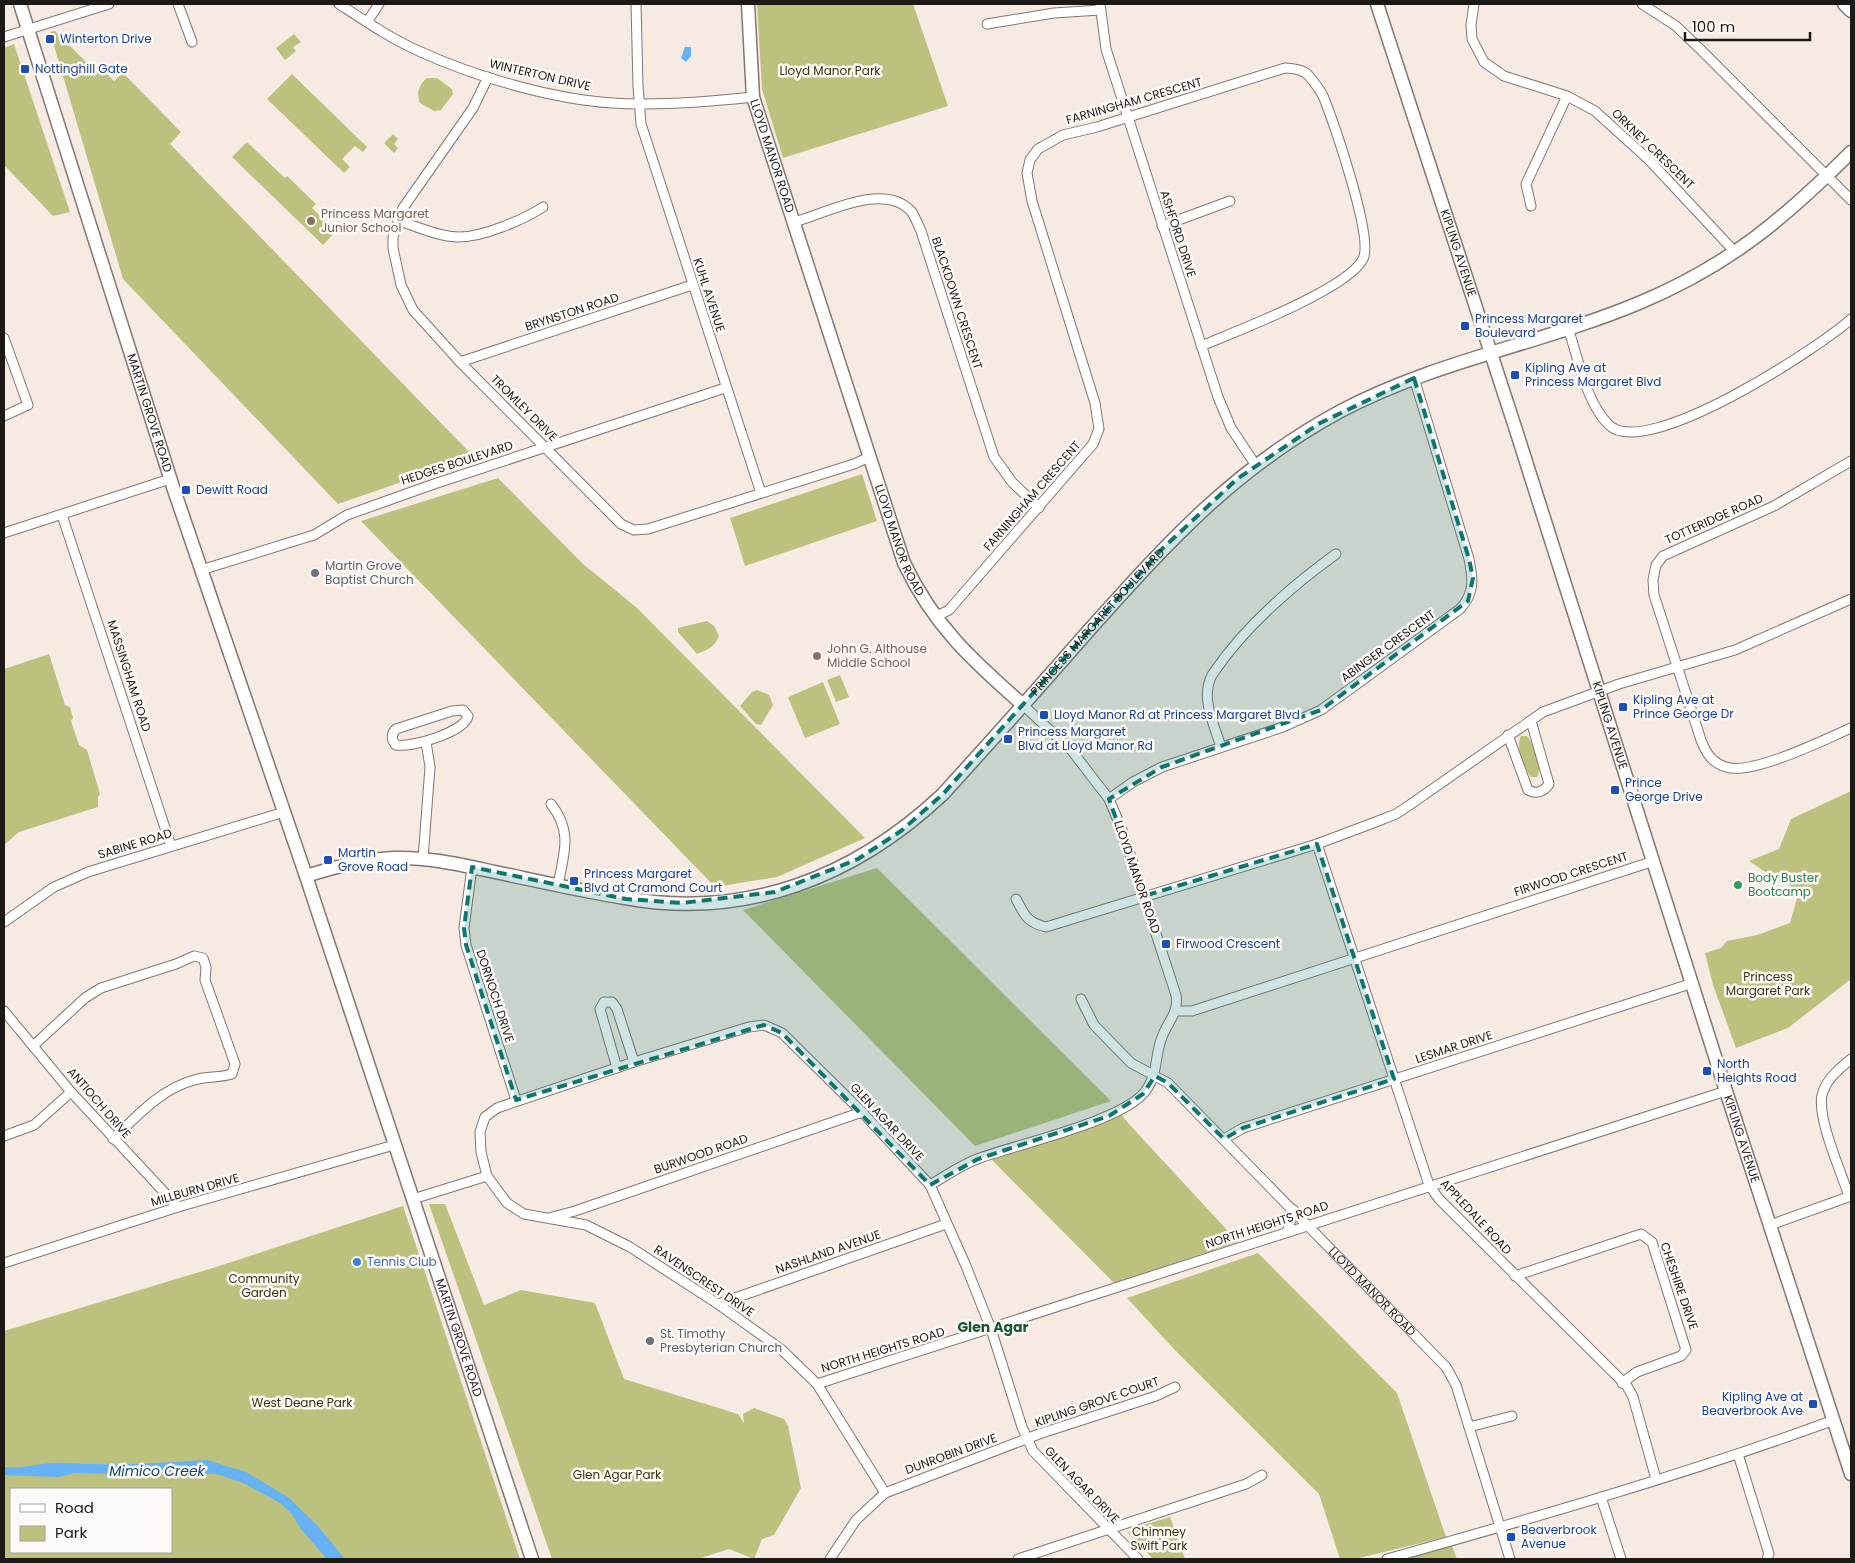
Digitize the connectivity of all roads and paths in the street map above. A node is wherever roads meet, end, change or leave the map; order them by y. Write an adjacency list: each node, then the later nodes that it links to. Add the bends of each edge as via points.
1 (20, 4): 16 (main road, MARTIN GROVE ROAD)
2 (108, 4): 16 (street)
3 (178, 4): 18 (street)
4 (339, 4): 14 (street, WINTERTON DRIVE)
5 (379, 4): 14 (street)
6 (636, 4): 22 (street, KUHL AVENUE)
7 (748, 4): 21 (main road, LLOYD MANOR ROAD)
8 (1377, 4): 39 (main road, KIPLING AVENUE)
9 (1474, 4): 20 (street, ORKNEY CRESCENT, via 1472,39 1484,62 1504,76)
10 (1642, 4): 25 (street, via 1687,37)
11 (1844, 4): 13 (main road)
12 (1100, 7): 15 (street); 23 (street, ASHFORD DRIVE, via 1106,49)
13 (1851, 11)
14 (367, 22): 19 (street, WINTERTON DRIVE, via 420,52)
15 (987, 24)
16 (29, 29): 17 (street); 48 (main road, MARTIN GROVE ROAD)
17 (4, 37)
18 (192, 42)
19 (488, 77): 22 (street, WINTERTON DRIVE, via 558,94); 30 (street, TROMLEY DRIVE, via 473,108 402,208)
20 (1566, 96): 28 (street, via 1526,184); 33 (street, ORKNEY CRESCENT, via 1595,111 1624,134)
21 (753, 97): 22 (street, WINTERTON DRIVE); 31 (main road, LLOYD MANOR ROAD)
22 (639, 104): 34 (street, KUHL AVENUE, via 641,124)
23 (1129, 117): 32 (street, ASHFORD DRIVE); 38 (street, FARNINGHAM CRESCENT, via 1285,68 1301,70 1309,75 1323,97 1358,207 1366,252 1350,274 1301,303); 50 (street, FARNINGHAM CRESCENT, via 1063,135 1038,149 1030,160 1027,173 1032,201 1100,429 1086,452)
24 (1851, 152): 25 (main road, PRINCESS MARGARET BOULEVARD)
25 (1827, 176): 26 (street); 33 (main road, PRINCESS MARGARET BOULEVARD, via 1768,229)
26 (1851, 200)
27 (1230, 201): 32 (street)
28 (1531, 206)
29 (543, 207): 30 (street, via 491,230 458,237)
30 (398, 221): 40 (street, TROMLEY DRIVE, via 393,248 405,295 418,316)
31 (794, 222): 45 (main road, LLOYD MANOR ROAD); 50 (street, BLACKDOWN CRESCENT, via 869,198 902,203 911,211 921,231 994,457 1012,482)
32 (1162, 226): 38 (street, ASHFORD DRIVE)
33 (1735, 252): 36 (main road, PRINCESS MARGARET BOULEVARD, via 1667,291)
34 (692, 285): 40 (street, BRYNSTON ROAD); 42 (street, KUHL AVENUE)
35 (1851, 319): 36 (street, via 1805,354 1747,389 1671,424 1640,432 1618,430 1597,411)
36 (1568, 328): 39 (main road, PRINCESS MARGARET BOULEVARD)
37 (4, 338): 43 (street, via 28,405)
38 (1201, 346): 47 (street, ASHFORD DRIVE, via 1224,414)
39 (1491, 352): 41 (main road, PRINCESS MARGARET BOULEVARD); 58 (main road, KIPLING AVENUE)
40 (460, 362): 44 (street, TROMLEY DRIVE)
41 (1414, 378): 47 (main road, PRINCESS MARGARET BOULEVARD, via 1340,411); 64 (street, ABINGER CRESCENT, via 1469,559 1473,578 1468,601 1321,710 1283,727)
42 (725, 388): 44 (street, HEDGES BOULEVARD); 49 (street, KUHL AVENUE)
43 (4, 416)
44 (544, 446): 49 (street, TROMLEY DRIVE, via 621,524 634,530 648,529); 54 (street, HEDGES BOULEVARD, via 347,515 314,535)
45 (869, 457): 49 (street, TROMLEY DRIVE); 56 (main road, LLOYD MANOR ROAD, via 904,563)
46 (1851, 461): 57 (street, TOTTERIDGE ROAD, via 1774,506 1662,556 1656,565 1654,595)
47 (1256, 464): 59 (main road, PRINCESS MARGARET BOULEVARD, via 1161,550)
48 (170, 479): 51 (street); 54 (main road, MARTIN GROVE ROAD)
49 (761, 493)
50 (1039, 508): 56 (street, FARNINGHAM CRESCENT, via 949,610)
51 (62, 515): 52 (street); 69 (street, MASSINGHAM ROAD)
52 (4, 533)
53 (1336, 554): 64 (street, via 1293,586 1250,627 1212,674 1208,683 1208,705)
54 (201, 570): 67 (main road, MARTIN GROVE ROAD)
55 (1851, 599): 57 (street, via 1735,650)
56 (935, 617): 59 (main road, LLOYD MANOR ROAD, via 964,652)
57 (1677, 667): 58 (street); 61 (street, TOTTERIDGE ROAD, via 1706,751 1712,759 1728,768 1748,767 1782,758)
58 (1600, 692): 60 (street, via 1543,712); 71 (main road, KIPLING AVENUE)
59 (1023, 705): 65 (street, LLOYD MANOR ROAD, via 1072,751); 74 (main road, PRINCESS MARGARET BOULEVARD, via 922,814 880,846 809,881 758,896 682,903 626,898)
60 (1530, 721): 62 (street); 62 (street, via 1550,784 1544,790 1528,790)
61 (1851, 728)
62 (1508, 735): 68 (street, via 1396,814)
63 (426, 742): 63 (street, via 465,723 468,714 463,710 452,711 396,729 393,734 396,744 408,746); 70 (street, via 430,767)
64 (1221, 747): 65 (street, ABINGER CRESCENT, via 1148,773)
65 (1109, 799): 75 (street, LLOYD MANOR ROAD)
66 (551, 804): 74 (street, via 561,817 566,836)
67 (284, 812): 69 (street, SABINE ROAD); 73 (main road, MARTIN GROVE ROAD)
68 (1316, 844): 75 (street); 78 (street, APPLEDALE ROAD)
69 (171, 846): 77 (street, SABINE ROAD, via 65,881)
70 (422, 859): 72 (main road, PRINCESS MARGARET BOULEVARD); 73 (main road, PRINCESS MARGARET BOULEVARD, via 371,860)
71 (1654, 861): 78 (street, FIRWOOD CRESCENT); 79 (main road, KIPLING AVENUE)
72 (472, 867): 74 (main road, PRINCESS MARGARET BOULEVARD); 91 (street, DORNOCH DRIVE, via 464,928 466,945)
73 (306, 876): 96 (main road, MARTIN GROVE ROAD)
74 (558, 885)
75 (1144, 896): 76 (street, via 1046,927 1027,919); 82 (street, LLOYD MANOR ROAD, via 1176,995)
76 (1016, 898)
77 (4, 922)
78 (1352, 957): 82 (street, FIRWOOD CRESCENT, via 1192,1011); 88 (street, APPLEDALE ROAD)
79 (1693, 983): 88 (street, LESMAR DRIVE); 89 (main road, KIPLING AVENUE)
80 (1082, 1000): 87 (street, LLOYD MANOR ROAD, via 1094,1025 1131,1064)
81 (4, 1011): 83 (street, ANTIOCH DRIVE)
82 (1176, 1011): 87 (street, via 1162,1038)
83 (33, 1046): 90 (street, ANTIOCH DRIVE); 94 (street, via 85,998 101,988 194,956 203,958 205,980 235,1064 232,1074 204,1077 172,1088)
84 (1851, 1059): 100 (street, via 1828,1082 1821,1103 1824,1123)
85 (634, 1062): 86 (street, GLEN AGAR DRIVE); 86 (street, via 617,1008 612,1002 604,1002 600,1009); 92 (street, GLEN AGAR DRIVE, via 764,1024 782,1033)
86 (617, 1068): 91 (street, GLEN AGAR DRIVE)
87 (1154, 1076): 95 (street, LLOYD MANOR ROAD, via 1168,1083); 98 (street, via 1143,1094 1109,1116 978,1159)
88 (1394, 1079): 95 (street, LESMAR DRIVE, via 1243,1128); 99 (street, APPLEDALE ROAD)
89 (1726, 1091): 99 (street, NORTH HEIGHTS ROAD); 107 (main road, KIPLING AVENUE)
90 (71, 1092): 93 (street, via 34,1125); 94 (street, ANTIOCH DRIVE)
91 (516, 1100): 97 (street, GLEN AGAR DRIVE, via 485,1117 480,1132)
92 (862, 1112): 98 (street, GLEN AGAR DRIVE); 104 (street, BURWOOD ROAD)
93 (4, 1136)
94 (113, 1138): 102 (street, ANTIOCH DRIVE)
95 (1224, 1139): 103 (street, LLOYD MANOR ROAD)
96 (394, 1145): 101 (main road, MARTIN GROVE ROAD); 102 (street, MILLBURN DRIVE)
97 (487, 1176): 101 (street); 104 (street, RAVENSCREST DRIVE, via 507,1203 524,1214)
98 (930, 1185): 105 (street, GLEN AGAR DRIVE)
99 (1429, 1185): 106 (street, NORTH HEIGHTS ROAD); 110 (street, APPLEDALE ROAD)
100 (1850, 1196): 107 (street)
101 (412, 1199): 128 (main road, MARTIN GROVE ROAD)
102 (178, 1207): 109 (street, MILLBURN DRIVE)
103 (1294, 1210): 106 (street, LLOYD MANOR ROAD); 108 (street)
104 (547, 1218): 111 (street, RAVENSCREST DRIVE, via 586,1225 630,1247)
105 (946, 1224): 111 (street, NASHLAND AVENUE); 112 (street, GLEN AGAR DRIVE)
106 (1308, 1224): 108 (street, NORTH HEIGHTS ROAD); 118 (street, LLOYD MANOR ROAD, via 1439,1358 1452,1376)
107 (1770, 1225): 117 (main road, KIPLING AVENUE)
108 (1287, 1232): 112 (street, NORTH HEIGHTS ROAD)
109 (4, 1262)
110 (1515, 1276): 113 (street, APPLEDALE ROAD); 113 (street, CHESHIRE DRIVE, via 1646,1235 1652,1242 1686,1350 1681,1356 1637,1372)
111 (718, 1304): 114 (street, RAVENSCREST DRIVE, via 782,1350)
112 (991, 1329): 114 (street, NORTH HEIGHTS ROAD); 119 (street, GLEN AGAR DRIVE)
113 (1622, 1383): 123 (street, APPLEDALE ROAD, via 1633,1397)
114 (817, 1384): 124 (street, RAVENSCREST DRIVE)
115 (1175, 1387): 119 (street, KIPLING GROVE COURT)
116 (1512, 1416): 118 (street)
117 (1834, 1420): 120 (street); 121 (main road, KIPLING AVENUE)
118 (1469, 1427): 126 (street, LLOYD MANOR ROAD)
119 (1027, 1439): 124 (street, DUNROBIN DRIVE); 127 (street, GLEN AGAR DRIVE, via 1037,1457)
120 (1738, 1454): 123 (street); 135 (street, via 1769,1554)
121 (1851, 1474)
122 (1262, 1475): 127 (street, via 1246,1484)
123 (1656, 1479): 125 (street)
124 (885, 1493): 129 (street, via 856,1520)
125 (1601, 1497): 126 (street); 134 (street)
126 (1500, 1527): 132 (street); 133 (street, LLOYD MANOR ROAD)
127 (1106, 1528): 130 (street); 131 (street, GLEN AGAR DRIVE)
128 (532, 1559)
129 (830, 1559)
130 (1018, 1559)
131 (1138, 1559)
132 (1387, 1559)
133 (1510, 1559)
134 (1622, 1559)
135 (1767, 1559)

